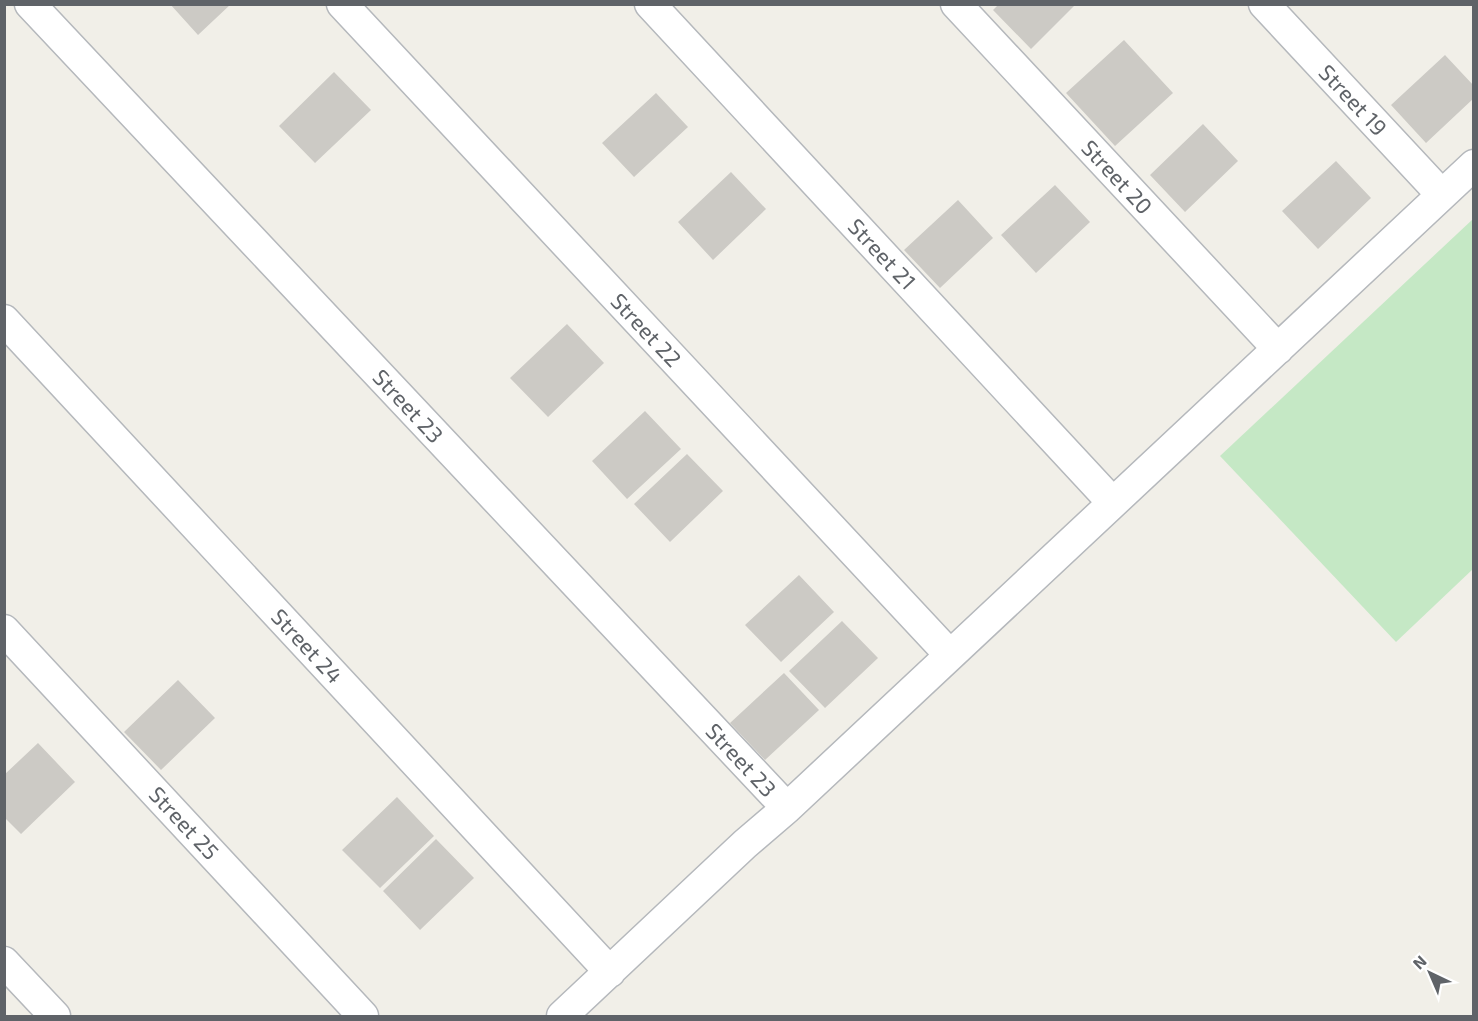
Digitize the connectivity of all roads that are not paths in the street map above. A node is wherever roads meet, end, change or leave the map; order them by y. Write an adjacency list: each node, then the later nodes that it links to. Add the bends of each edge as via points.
1 (30, 4): 13 (street, Street 23)
2 (342, 4): 12 (street, Street 22)
3 (650, 4): 10 (street, Street 21)
4 (956, 4): 9 (street, Street 20)
5 (1264, 4): 7 (street, Street 19)
6 (1473, 165): 7 (street)
7 (1442, 195): 9 (street)
8 (4, 320): 15 (street, Street 24)
9 (1278, 349): 10 (street)
10 (1113, 503): 12 (street)
11 (4, 630): 17 (street, Street 25)
12 (950, 655): 13 (street)
13 (787, 808): 15 (street)
14 (4, 962): 16 (street)
15 (610, 972): 18 (street)
16 (55, 1017)
17 (363, 1017)
18 (562, 1017)

